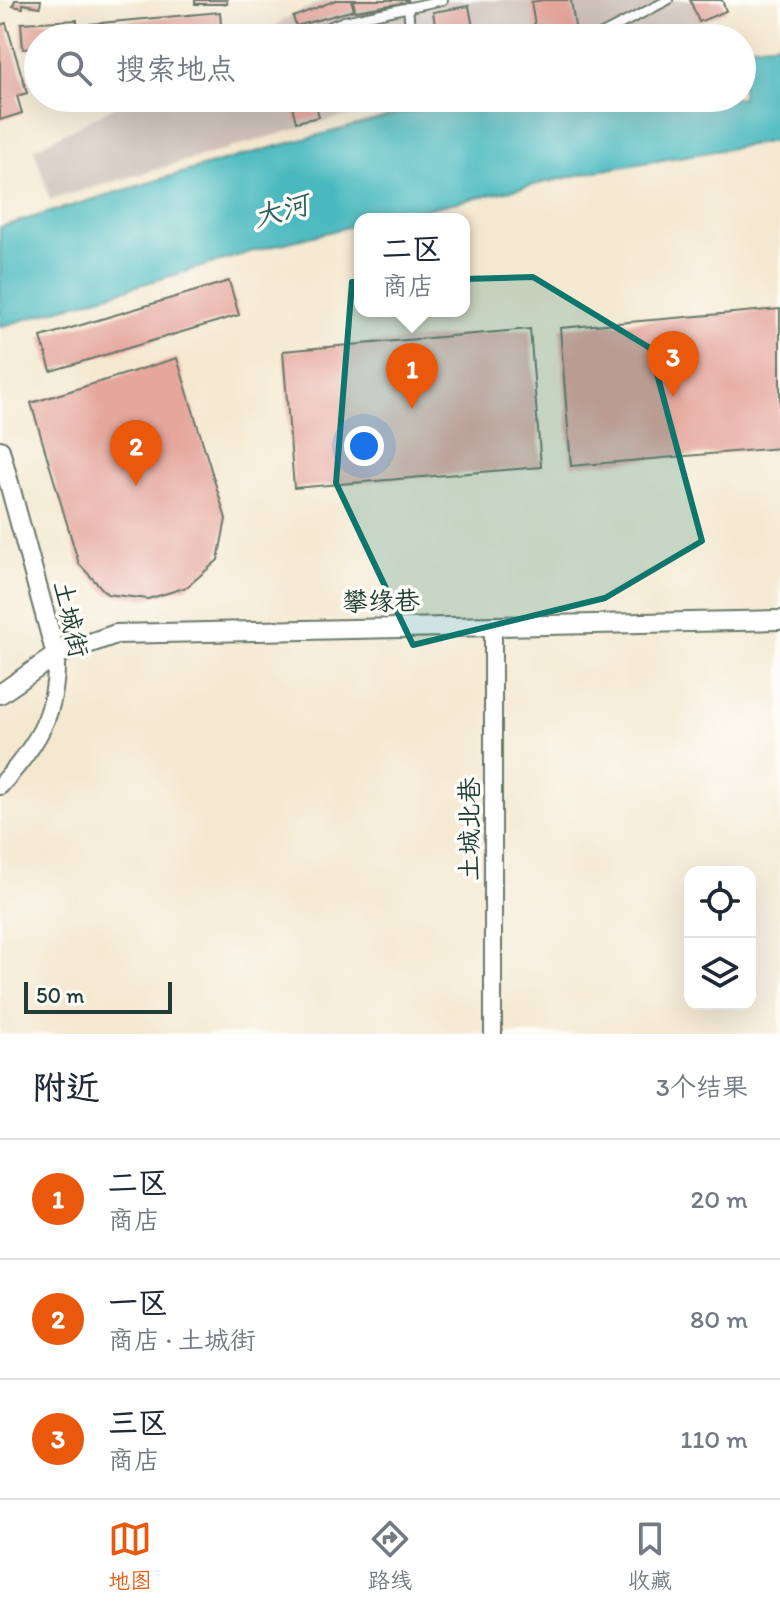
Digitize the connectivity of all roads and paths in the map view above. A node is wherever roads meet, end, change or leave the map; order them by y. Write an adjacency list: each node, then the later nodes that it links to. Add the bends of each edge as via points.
1 (443, 0): 3 (lane)
2 (668, 0): 6 (lane)
3 (408, 7): 4 (lane); 5 (lane)
4 (350, 24)
5 (410, 24)
6 (621, 24)
7 (0, 450): 10 (street, 土城街)
8 (780, 620): 9 (street, 攀缘巷)
9 (493, 625): 10 (street, 攀缘巷, via 116,634); 13 (street, 土城北巷)
10 (56, 655): 11 (street, 攀缘巷); 12 (street, 土城街, via 57,688 47,724)
11 (0, 694)
12 (0, 786)
13 (493, 1034)

